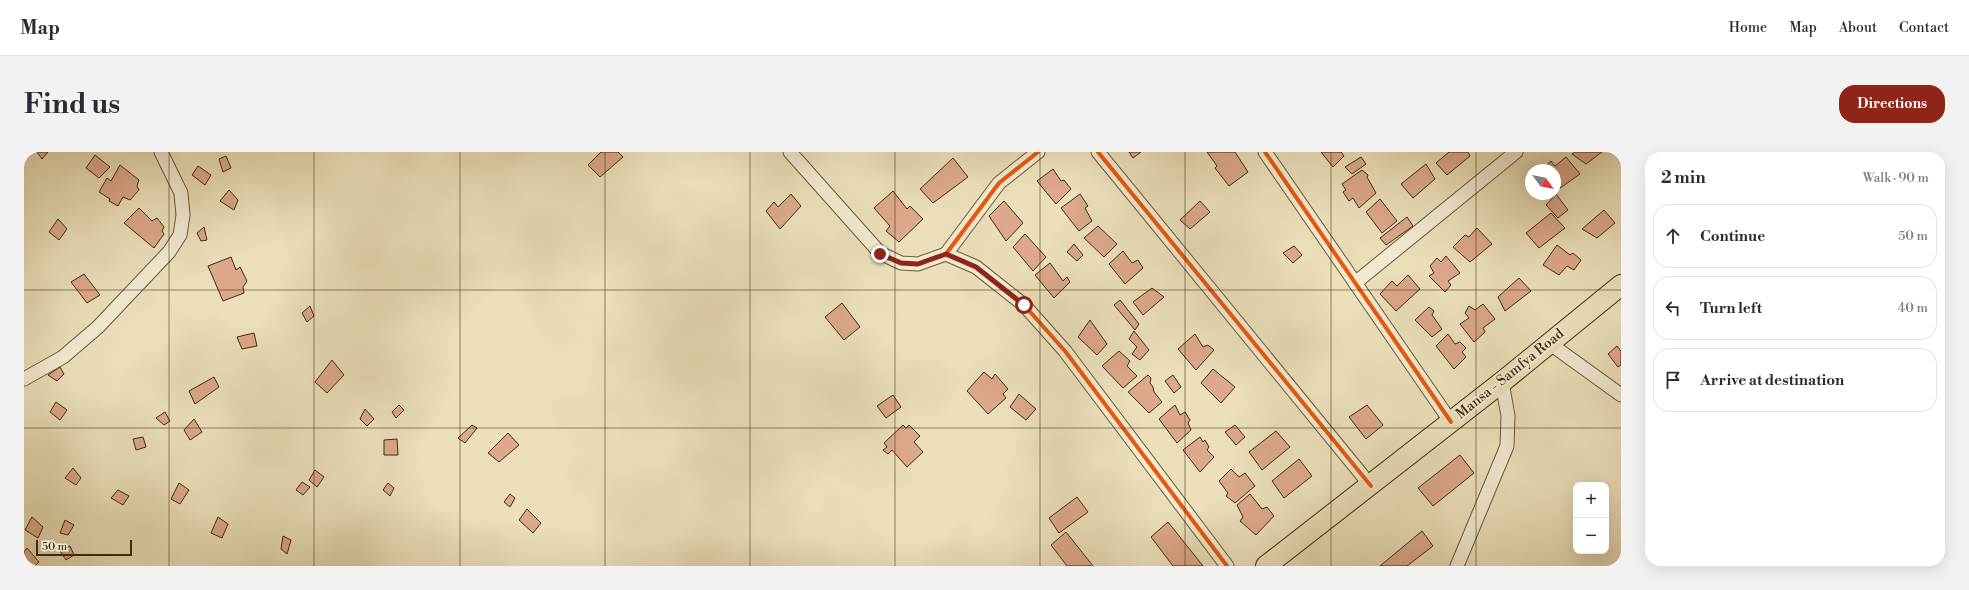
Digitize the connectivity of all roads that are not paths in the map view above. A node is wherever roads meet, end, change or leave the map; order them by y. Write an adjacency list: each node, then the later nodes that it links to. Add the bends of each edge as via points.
1 (161, 152): 11 (street, via 181,192 183,215 180,235 169,252 98,327 63,357)
2 (790, 152): 7 (street, via 880,254 901,263 918,264)
3 (1038, 152): 7 (street, via 999,183)
4 (1098, 152): 15 (street)
5 (1516, 152): 8 (street)
6 (1267, 153): 8 (street)
7 (946, 254): 16 (street, via 976,267 1024,305 1065,351)
8 (1355, 283): 14 (street)
9 (1621, 285): 10 (main road, Mansa - Samfya Road)
10 (1549, 343): 12 (main road, Mansa - Samfya Road); 13 (street)
11 (24, 379)
12 (1502, 382): 14 (main road, Mansa - Samfya Road); 18 (street, via 1508,416 1507,446)
13 (1621, 395)
14 (1451, 422): 15 (main road, Mansa - Samfya Road)
15 (1371, 486): 17 (main road, Mansa - Samfya Road)
16 (1226, 566)
17 (1266, 566)
18 (1457, 566)

